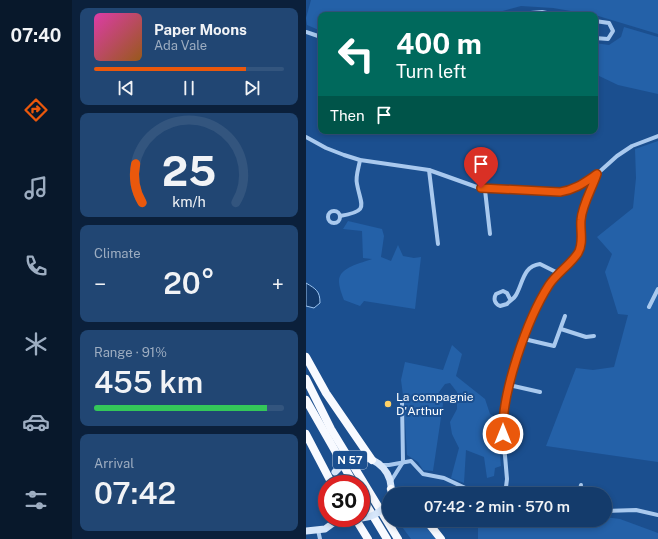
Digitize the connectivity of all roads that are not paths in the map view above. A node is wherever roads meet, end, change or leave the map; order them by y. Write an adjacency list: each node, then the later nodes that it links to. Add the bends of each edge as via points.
1 (598, 22): 4 (street, via 609,24 614,31 608,39)
2 (306, 32): 3 (street)
3 (318, 36)
4 (598, 38)
5 (658, 136): 9 (street, via 627,149)
6 (306, 137): 7 (street, via 326,148)
7 (360, 160): 8 (street); 11 (street, via 356,183 362,201 361,206 353,214)
8 (429, 170): 10 (street); 13 (street)
9 (597, 174): 10 (street, via 569,190); 14 (street, via 581,220 578,254)
10 (485, 190): 12 (street)
11 (340, 216)
12 (490, 234)
13 (438, 244)
14 (558, 273): 16 (street, via 540,264 530,267 516,295); 21 (street, via 542,297)
15 (658, 289): 17 (street)
16 (510, 299)
17 (649, 307)
18 (564, 316): 19 (street)
19 (561, 329): 20 (street, via 586,337); 21 (street, via 554,346)
20 (594, 336)
21 (524, 339): 24 (street)
22 (306, 356): 29 (highway, via 326,393)
23 (306, 379): 53 (highway, N 57, via 331,429)
24 (510, 385): 25 (street); 38 (street, via 502,421)
25 (540, 392)
26 (306, 400): 34 (highway, N 57)
27 (402, 401): 30 (street)
28 (306, 434): 32 (highway)
29 (372, 460): 31 (main road); 33 (main road, bridge, via 359,457 344,463)
30 (403, 461): 31 (street); 36 (street); 37 (street, via 411,461 423,474 444,478)
31 (380, 465): 35 (main road, via 386,471)
32 (327, 475)
33 (334, 475)
34 (349, 475)
35 (391, 487)
36 (393, 487)
37 (463, 487)
38 (506, 487)
39 (382, 510): 43 (main road, bridge)
40 (370, 511): 52 (highway)
41 (612, 511): 42 (street, via 636,510)
42 (658, 515)
43 (370, 516)
44 (321, 527): 48 (main road)
45 (328, 527): 48 (main road)
46 (362, 527): 51 (highway)
47 (432, 527): 54 (highway)
48 (318, 530): 49 (main road); 50 (street)
49 (306, 531)
50 (320, 539)
51 (368, 539)
52 (387, 539)
53 (398, 539)
54 (441, 539)

